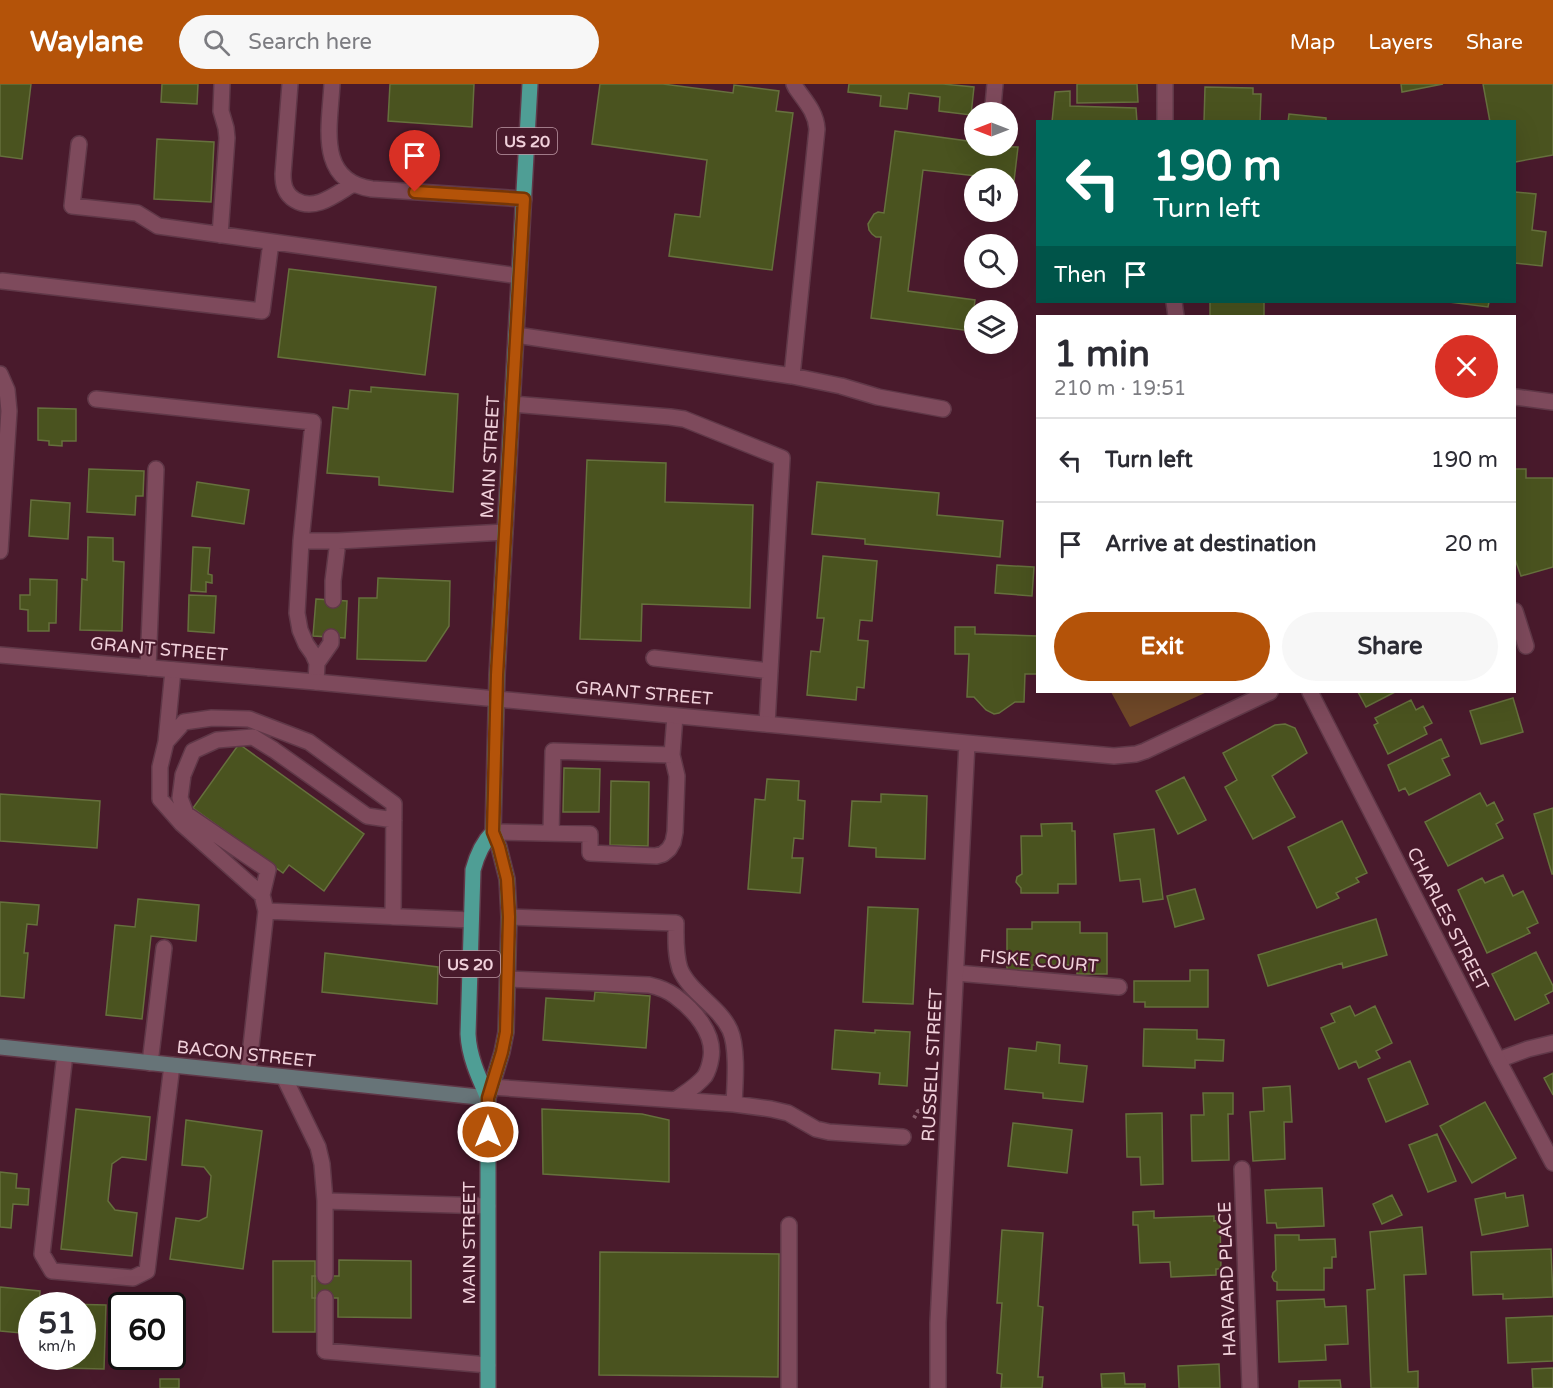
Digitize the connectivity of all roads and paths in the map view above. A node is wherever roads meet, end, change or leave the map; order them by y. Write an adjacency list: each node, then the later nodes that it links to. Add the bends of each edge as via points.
1 (222, 84): 13 (street, via 221,111 227,138)
2 (290, 84): 11 (street, via 283,174 286,191 298,202 316,204)
3 (332, 84): 11 (street, via 330,152 338,171)
4 (530, 84): 12 (main road, MAIN STREET / US 20)
5 (794, 84): 19 (street, via 813,112 817,129)
6 (995, 84): 8 (street)
7 (1165, 84): 9 (street)
8 (993, 102)
9 (1165, 120)
10 (79, 144): 13 (street, via 72,206 138,213 159,226)
11 (353, 184): 12 (street, via 372,189)
12 (524, 199): 15 (main road, MAIN STREET / US 20)
13 (220, 235): 14 (street)
14 (271, 242): 15 (street); 16 (street, via 262,310)
15 (519, 276): 17 (main road, MAIN STREET / US 20)
16 (2, 281)
17 (516, 335): 19 (street); 23 (main road, MAIN STREET / US 20)
18 (0, 374): 29 (street, via 7,390 9,411)
19 (792, 376): 24 (street)
20 (1516, 397): 22 (street)
21 (96, 399): 27 (street, via 313,422)
22 (1553, 402)
23 (512, 404): 26 (main road, MAIN STREET / US 20); 39 (street, via 684,419 782,458)
24 (943, 410)
25 (156, 468): 37 (street)
26 (505, 532): 28 (street); 43 (main road, MAIN STREET / US 20)
27 (301, 541): 28 (street); 36 (street, via 297,613 300,630)
28 (338, 541): 30 (street)
29 (0, 551)
30 (333, 600)
31 (1516, 614): 33 (street)
32 (331, 637): 36 (street)
33 (1526, 646)
34 (0, 655): 37 (street, GRANT STREET)
35 (654, 658): 39 (street)
36 (317, 663): 40 (street)
37 (148, 668): 38 (street, GRANT STREET)
38 (173, 670): 40 (street, GRANT STREET); 46 (street)
39 (770, 671): 45 (street)
40 (316, 682): 43 (street, GRANT STREET)
41 (1268, 693): 47 (street, GRANT STREET, via 1136,754 1114,756)
42 (1311, 693): 64 (street, CHARLES STREET)
43 (496, 699): 44 (street, GRANT STREET); 50 (main road, MAIN STREET / US 20)
44 (675, 716): 45 (street, GRANT STREET); 48 (street)
45 (767, 724): 47 (street, GRANT STREET)
46 (166, 742): 49 (street, via 184,722 212,717 249,719 309,742 394,804); 52 (street, via 160,767 160,799 182,824)
47 (967, 743): 58 (street, RUSSELL STREET)
48 (672, 755): 51 (street, via 553,751); 51 (street, via 677,776 675,832 673,842 663,854 590,853 590,834)
49 (394, 820): 52 (street, via 367,816 253,737 217,740 194,751 183,775 180,798 186,814 268,870); 54 (street)
50 (493, 832): 51 (street); 55 (main road, MAIN STREET / US 20, via 507,879); 56 (main road, MAIN STREET / US 20, via 480,849 473,870)
51 (551, 833)
52 (262, 895): 53 (street)
53 (266, 911): 54 (street); 67 (street)
54 (393, 917): 56 (street)
55 (509, 917): 59 (main road, MAIN STREET / US 20); 71 (street, via 676,923 681,969 730,1031 735,1054)
56 (471, 920): 69 (main road, MAIN STREET / US 20, via 468,1043)
57 (164, 948): 65 (street)
58 (956, 973): 60 (street, FISKE COURT); 83 (street, RUSSELL STREET)
59 (508, 979): 69 (main road, MAIN STREET / US 20, via 506,1032); 70 (street, via 649,985 674,995 706,1029 712,1053 706,1075)
60 (1119, 987)
61 (1553, 1043): 64 (street)
62 (0, 1047): 63 (main road, BACON STREET)
63 (65, 1054): 65 (main road, BACON STREET); 66 (street, via 42,1254 52,1271 133,1278 147,1270)
64 (1498, 1060): 73 (street, CHARLES STREET)
65 (150, 1063): 66 (main road, BACON STREET)
66 (172, 1065): 67 (main road, BACON STREET)
67 (248, 1073): 68 (main road, BACON STREET)
68 (284, 1077): 69 (main road, BACON STREET); 75 (street, via 318,1147)
69 (489, 1093): 70 (street); 76 (main road, MAIN STREET / US 20)
70 (675, 1100): 71 (street)
71 (734, 1104): 72 (street, via 788,1113 829,1132)
72 (903, 1137)
73 (1553, 1163)
74 (1242, 1169): 84 (street, HARVARD PLACE)
75 (325, 1201): 76 (street); 78 (street)
76 (488, 1206): 80 (main road, MAIN STREET / US 20)
77 (789, 1225): 82 (street)
78 (325, 1276)
79 (325, 1298): 80 (street, via 325,1351)
80 (488, 1365): 81 (main road, MAIN STREET / US 20)
81 (488, 1388)
82 (789, 1388)
83 (938, 1388)
84 (1250, 1388)

